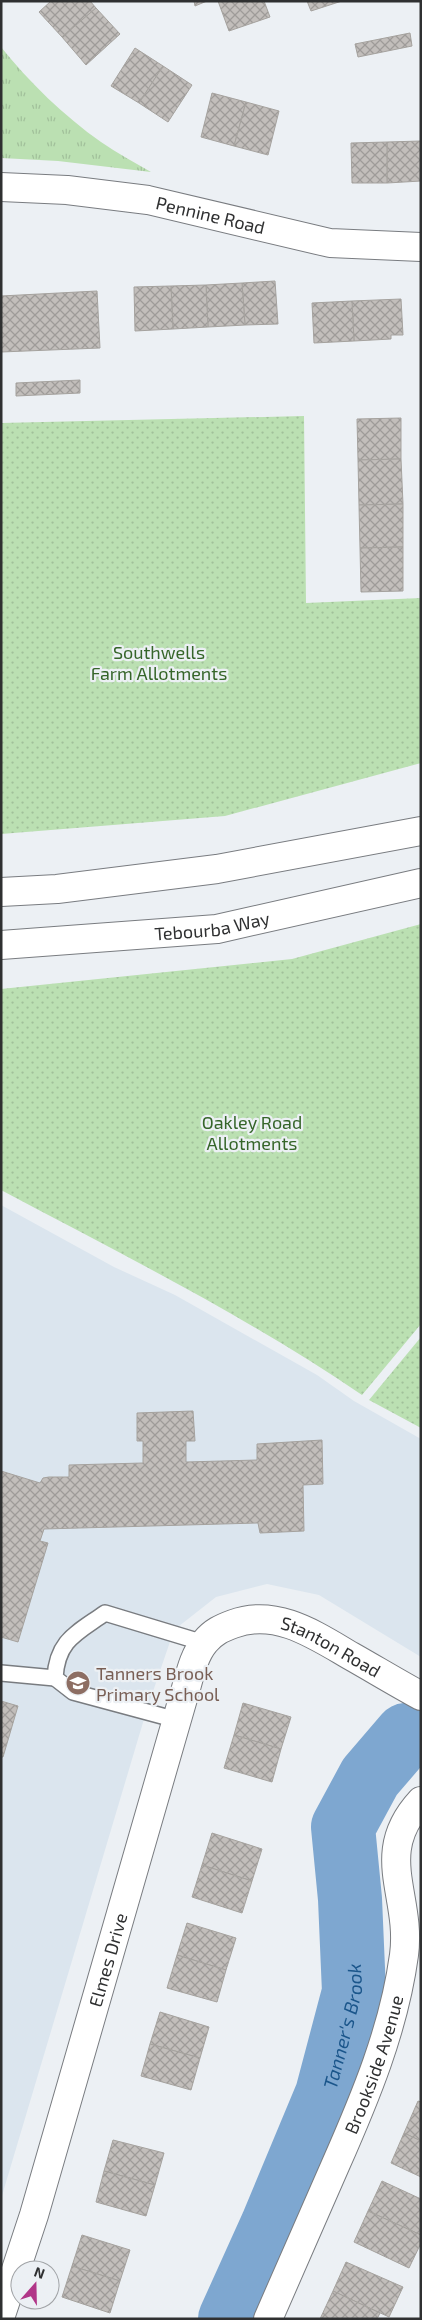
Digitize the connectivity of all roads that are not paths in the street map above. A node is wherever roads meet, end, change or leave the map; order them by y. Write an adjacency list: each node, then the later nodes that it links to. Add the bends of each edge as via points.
1 (1, 187): 2 (street, Pennine Road, via 67,190 148,200 330,243)
2 (421, 247)
3 (421, 831): 5 (street, via 217,869 57,889)
4 (421, 883): 6 (street, Tebourba Way, via 217,929)
5 (1, 892)
6 (1, 945)
7 (236, 1622): 8 (street, Elmes Drive, via 218,1630); 11 (street, Stanton Road, via 263,1618 298,1627)
8 (204, 1643): 10 (lane, via 106,1613 66,1640 56,1660); 12 (street, Elmes Drive, via 192,1667)
9 (1, 1673): 10 (lane)
10 (55, 1678): 12 (lane, via 73,1692)
11 (416, 1688)
12 (177, 1720): 14 (street, Elmes Drive, via 34,2215)
13 (421, 1801): 15 (street, Brookside Avenue, via 400,1830 396,1849 406,1930 404,1955 379,2060)
14 (1, 2315)
15 (268, 2319)

